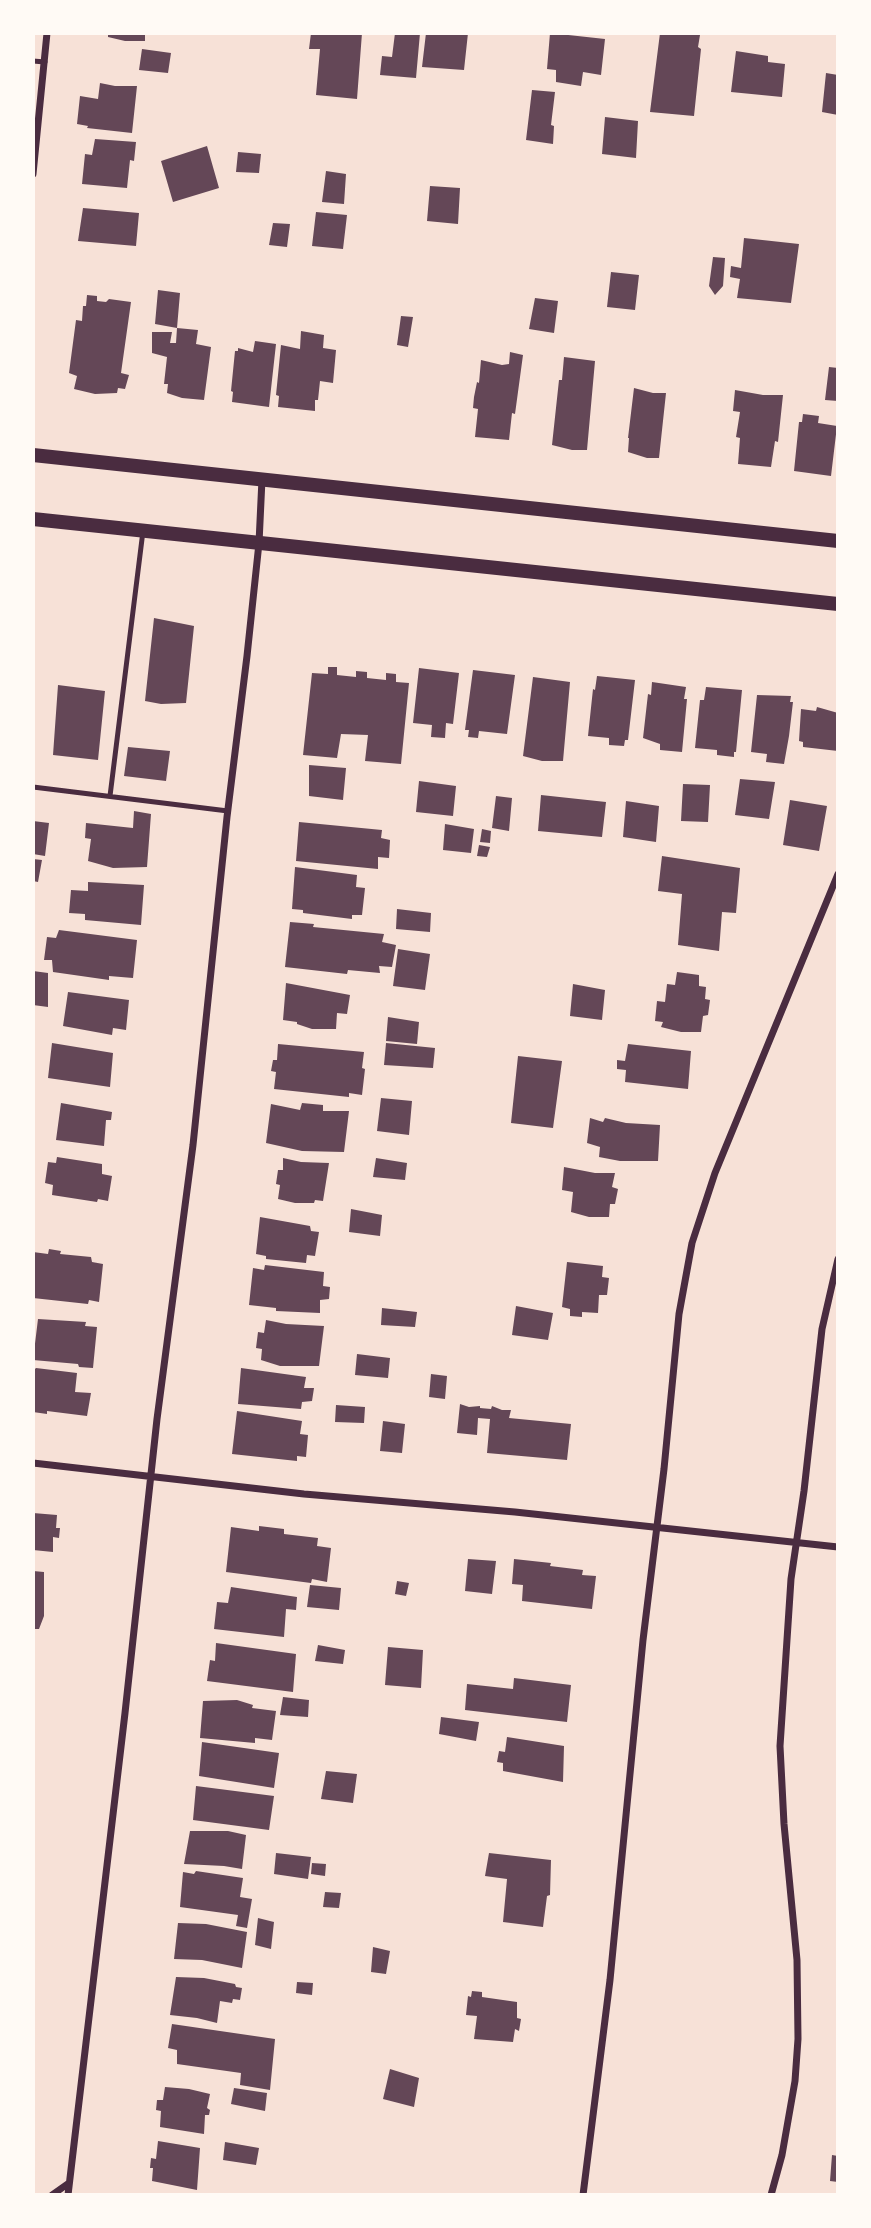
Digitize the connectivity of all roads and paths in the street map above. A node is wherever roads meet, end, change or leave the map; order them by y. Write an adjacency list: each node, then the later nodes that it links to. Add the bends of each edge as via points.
1 (47, 33): 3 (street)
2 (33, 61): 3 (lane)
3 (45, 62): 4 (street)
4 (33, 174)
5 (33, 456): 6 (main road)
6 (262, 479): 9 (main road); 10 (street)
7 (33, 519): 8 (main road)
8 (143, 531): 10 (main road); 13 (lane)
9 (838, 541)
10 (259, 543): 11 (main road); 14 (street)
11 (838, 604)
12 (33, 787): 13 (lane)
13 (110, 796): 14 (lane)
14 (228, 811): 18 (street, via 193,1145)
15 (838, 874): 19 (street, via 729,1138 692,1243 679,1314)
16 (838, 1259): 20 (street, via 822,1329)
17 (33, 1463): 18 (street)
18 (151, 1476): 19 (street); 22 (street)
19 (657, 1526): 20 (street); 25 (street)
20 (796, 1543): 21 (street); 26 (street, via 780,1746 797,1960 798,2039 795,2081)
21 (838, 1547)
22 (69, 2183): 23 (street); 24 (street)
23 (52, 2195)
24 (68, 2195)
25 (583, 2195)
26 (771, 2195)

